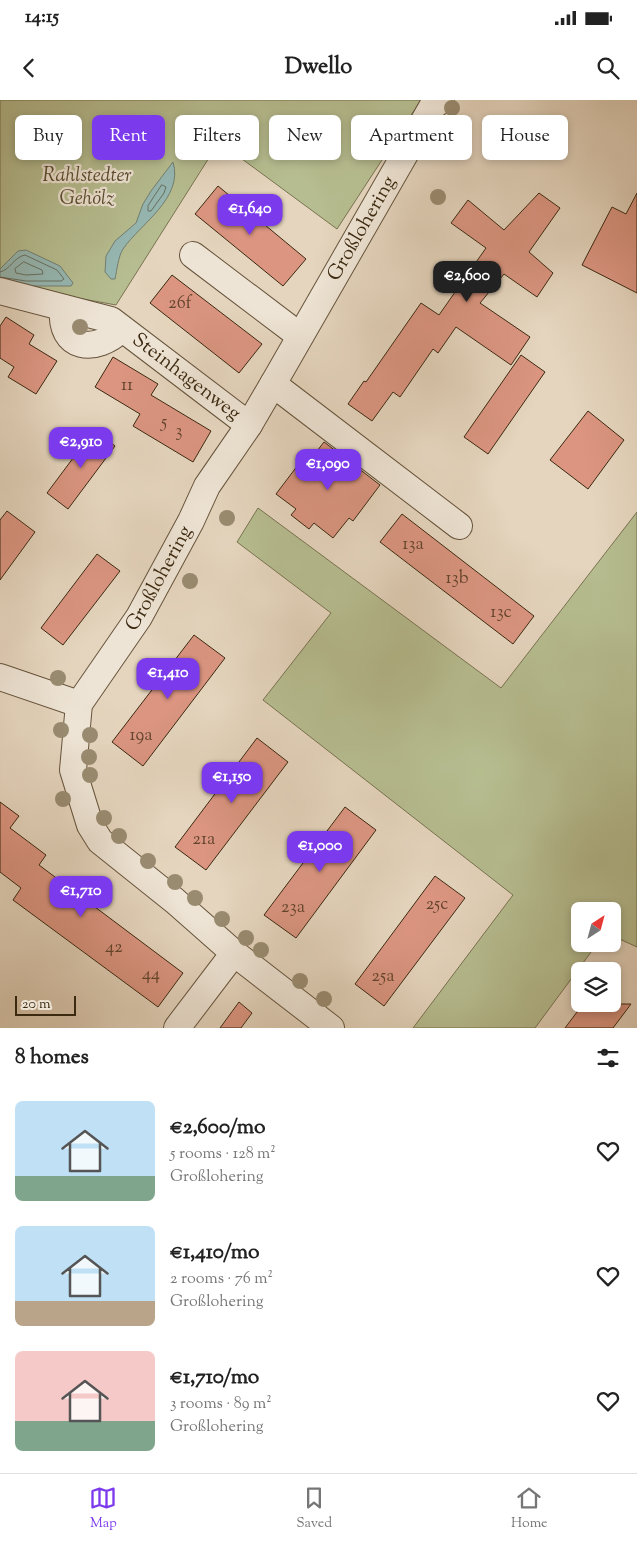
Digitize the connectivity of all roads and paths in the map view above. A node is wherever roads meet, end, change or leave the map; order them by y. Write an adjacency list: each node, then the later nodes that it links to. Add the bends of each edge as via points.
1 (441, 100): 4 (street, Großlohering, via 432,108)
2 (193, 255): 4 (street)
3 (0, 291): 6 (street, Steinhagenweg, via 111,320)
4 (300, 336): 5 (street, Großlohering)
5 (273, 384): 6 (street, Großlohering); 7 (street)
6 (249, 425): 9 (street, Großlohering, via 207,486 139,617)
7 (459, 526)
8 (0, 677): 9 (street)
9 (80, 704): 10 (street, Großlohering, via 72,770 90,825 100,841)
10 (234, 953): 11 (street); 12 (street, Großlohering)
11 (177, 1028)
12 (331, 1028)

